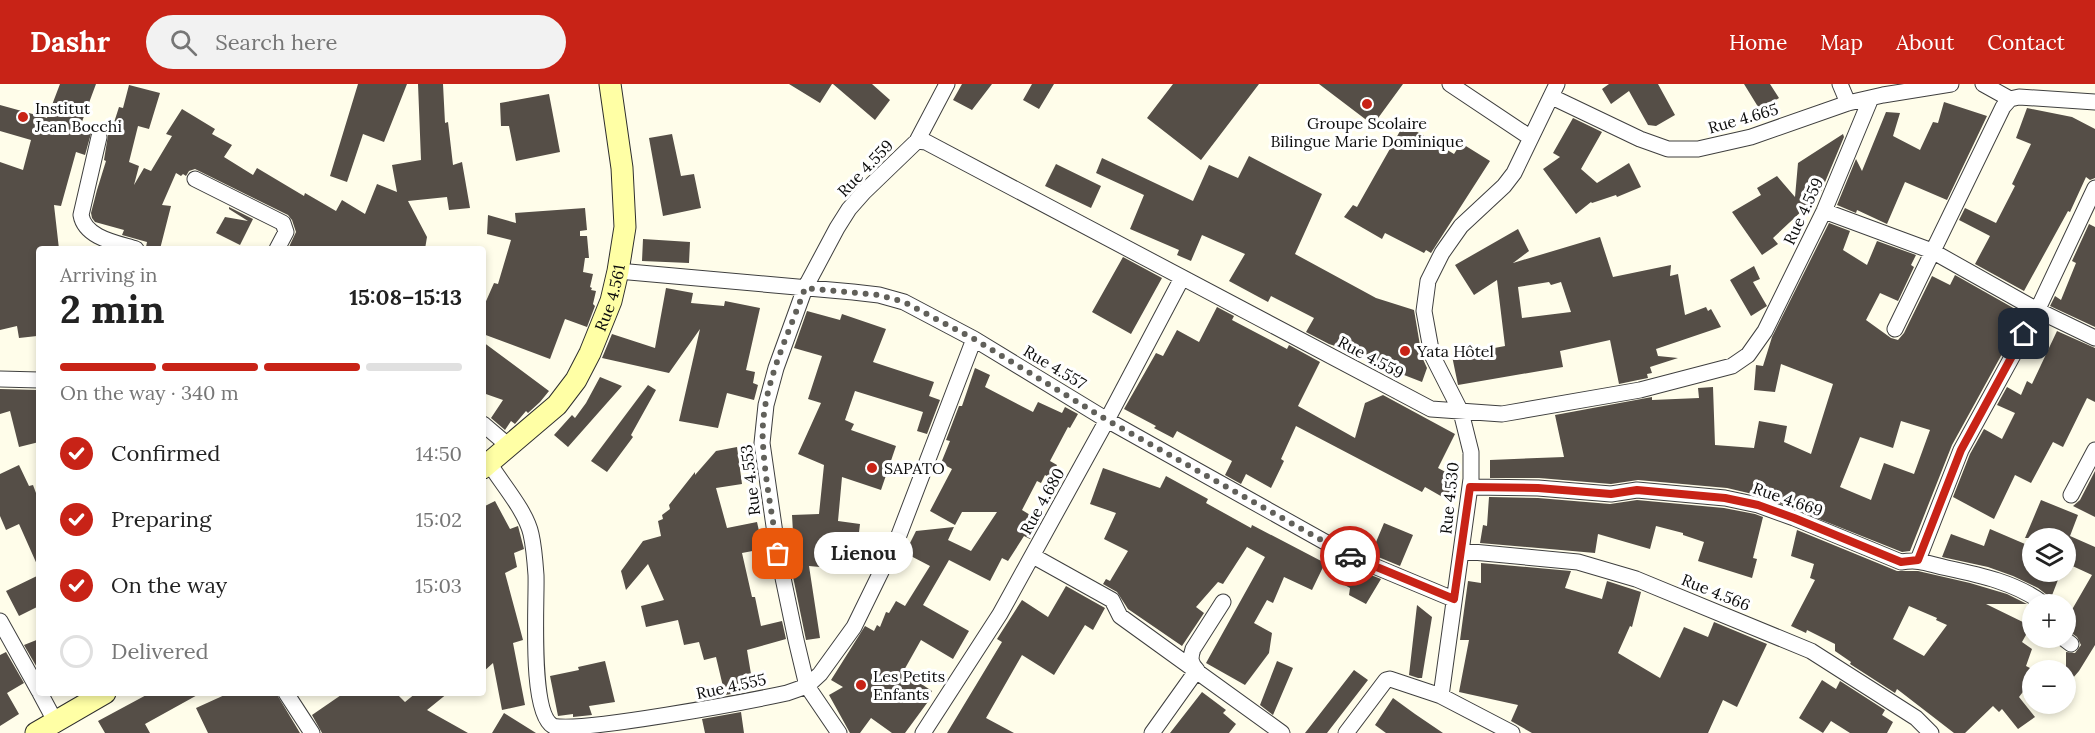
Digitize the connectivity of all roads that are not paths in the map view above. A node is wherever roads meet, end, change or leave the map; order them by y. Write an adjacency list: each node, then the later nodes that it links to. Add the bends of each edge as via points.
1 (610, 84): 21 (main road, Rue 4.561, via 624,200 625,227)
2 (947, 84): 14 (street)
3 (1450, 84): 13 (street)
4 (1840, 84): 11 (street)
5 (1951, 84): 8 (street, Rue 4.665)
6 (1983, 84): 9 (street)
7 (1555, 91): 11 (street, Rue 4.665, via 1640,139 1668,149 1698,149 1751,137); 13 (street, Rue 4.530)
8 (1871, 98): 11 (street, Rue 4.665); 17 (street, Rue 4.559)
9 (2010, 99): 10 (street); 20 (street, via 2003,106)
10 (2095, 102)
11 (1848, 103)
12 (99, 137): 18 (street, via 82,223 89,231)
13 (1531, 138): 30 (street, Rue 4.530, via 1514,173 1461,226 1428,280 1424,311 1432,355)
14 (917, 141): 22 (street, Rue 4.559, via 926,142); 23 (street, Rue 4.559, via 849,209)
15 (195, 179): 19 (street, via 284,224 286,232)
16 (2095, 188): 24 (street)
17 (1824, 211): 20 (street); 30 (street, Rue 4.559, via 1765,331 1748,355 1732,366 1640,390 1502,414)
18 (128, 246)
19 (279, 246)
20 (1932, 251): 24 (street); 25 (street)
21 (618, 271): 23 (street, Rue 4.557); 33 (main road, Rue 4.561, via 611,301 576,380 557,405)
22 (1182, 278): 30 (street, Rue 4.559, via 1431,409); 31 (street, Rue 4.680)
23 (805, 288): 27 (street, Rue 4.557, via 879,295 904,302); 46 (street, Rue 4.553, via 776,368 766,405 762,443 778,554)
24 (2037, 310): 26 (street); 40 (street, via 1961,450)
25 (1895, 329)
26 (2095, 338)
27 (974, 339): 31 (street, Rue 4.557); 46 (street, Rue 4.555, via 899,535 854,627)
28 (0, 379): 29 (street)
29 (36, 380)
30 (1461, 412): 36 (street, Rue 4.530, via 1471,452)
31 (1107, 420): 39 (street, Rue 4.680); 42 (street, Rue 4.557, via 1350,556)
32 (486, 427): 33 (street)
33 (510, 447): 35 (main road, Rue 4.561)
34 (2095, 450): 37 (street)
35 (486, 466): 53 (street, Rue 4.555, via 525,518 530,532 536,575 535,650 547,720 564,729)
36 (1470, 487): 38 (street, Rue 4.530); 40 (street, Rue 4.669, via 1611,494 1637,490 1725,498 1794,518 1901,562)
37 (2071, 495)
38 (1462, 551): 42 (street, Rue 4.530); 62 (street, Rue 4.566, via 1578,562 1636,579 1811,651 1916,718)
39 (1033, 556): 45 (street, via 1112,600 1120,616); 58 (street, Rue 4.680)
40 (1918, 560): 41 (street, Rue 4.669, via 1982,575)
41 (2025, 594)
42 (1448, 597): 51 (street, Rue 4.530)
43 (1223, 602): 45 (street, via 1193,649 1192,665)
44 (0, 621): 47 (street)
45 (1197, 670): 59 (street); 60 (street)
46 (807, 686): 53 (street, Rue 4.555); 57 (street, Rue 4.553)
47 (36, 687)
48 (41, 696): 52 (street)
49 (100, 696): 52 (main road)
50 (288, 696): 56 (street)
51 (1442, 696): 54 (street); 61 (street, via 1386,680)
52 (55, 721): 55 (main road)
53 (654, 727)
54 (1509, 732)
55 (36, 733)
56 (312, 733)
57 (838, 733)
58 (923, 733)
59 (1152, 733)
60 (1282, 733)
61 (1346, 733)
62 (1931, 733)

